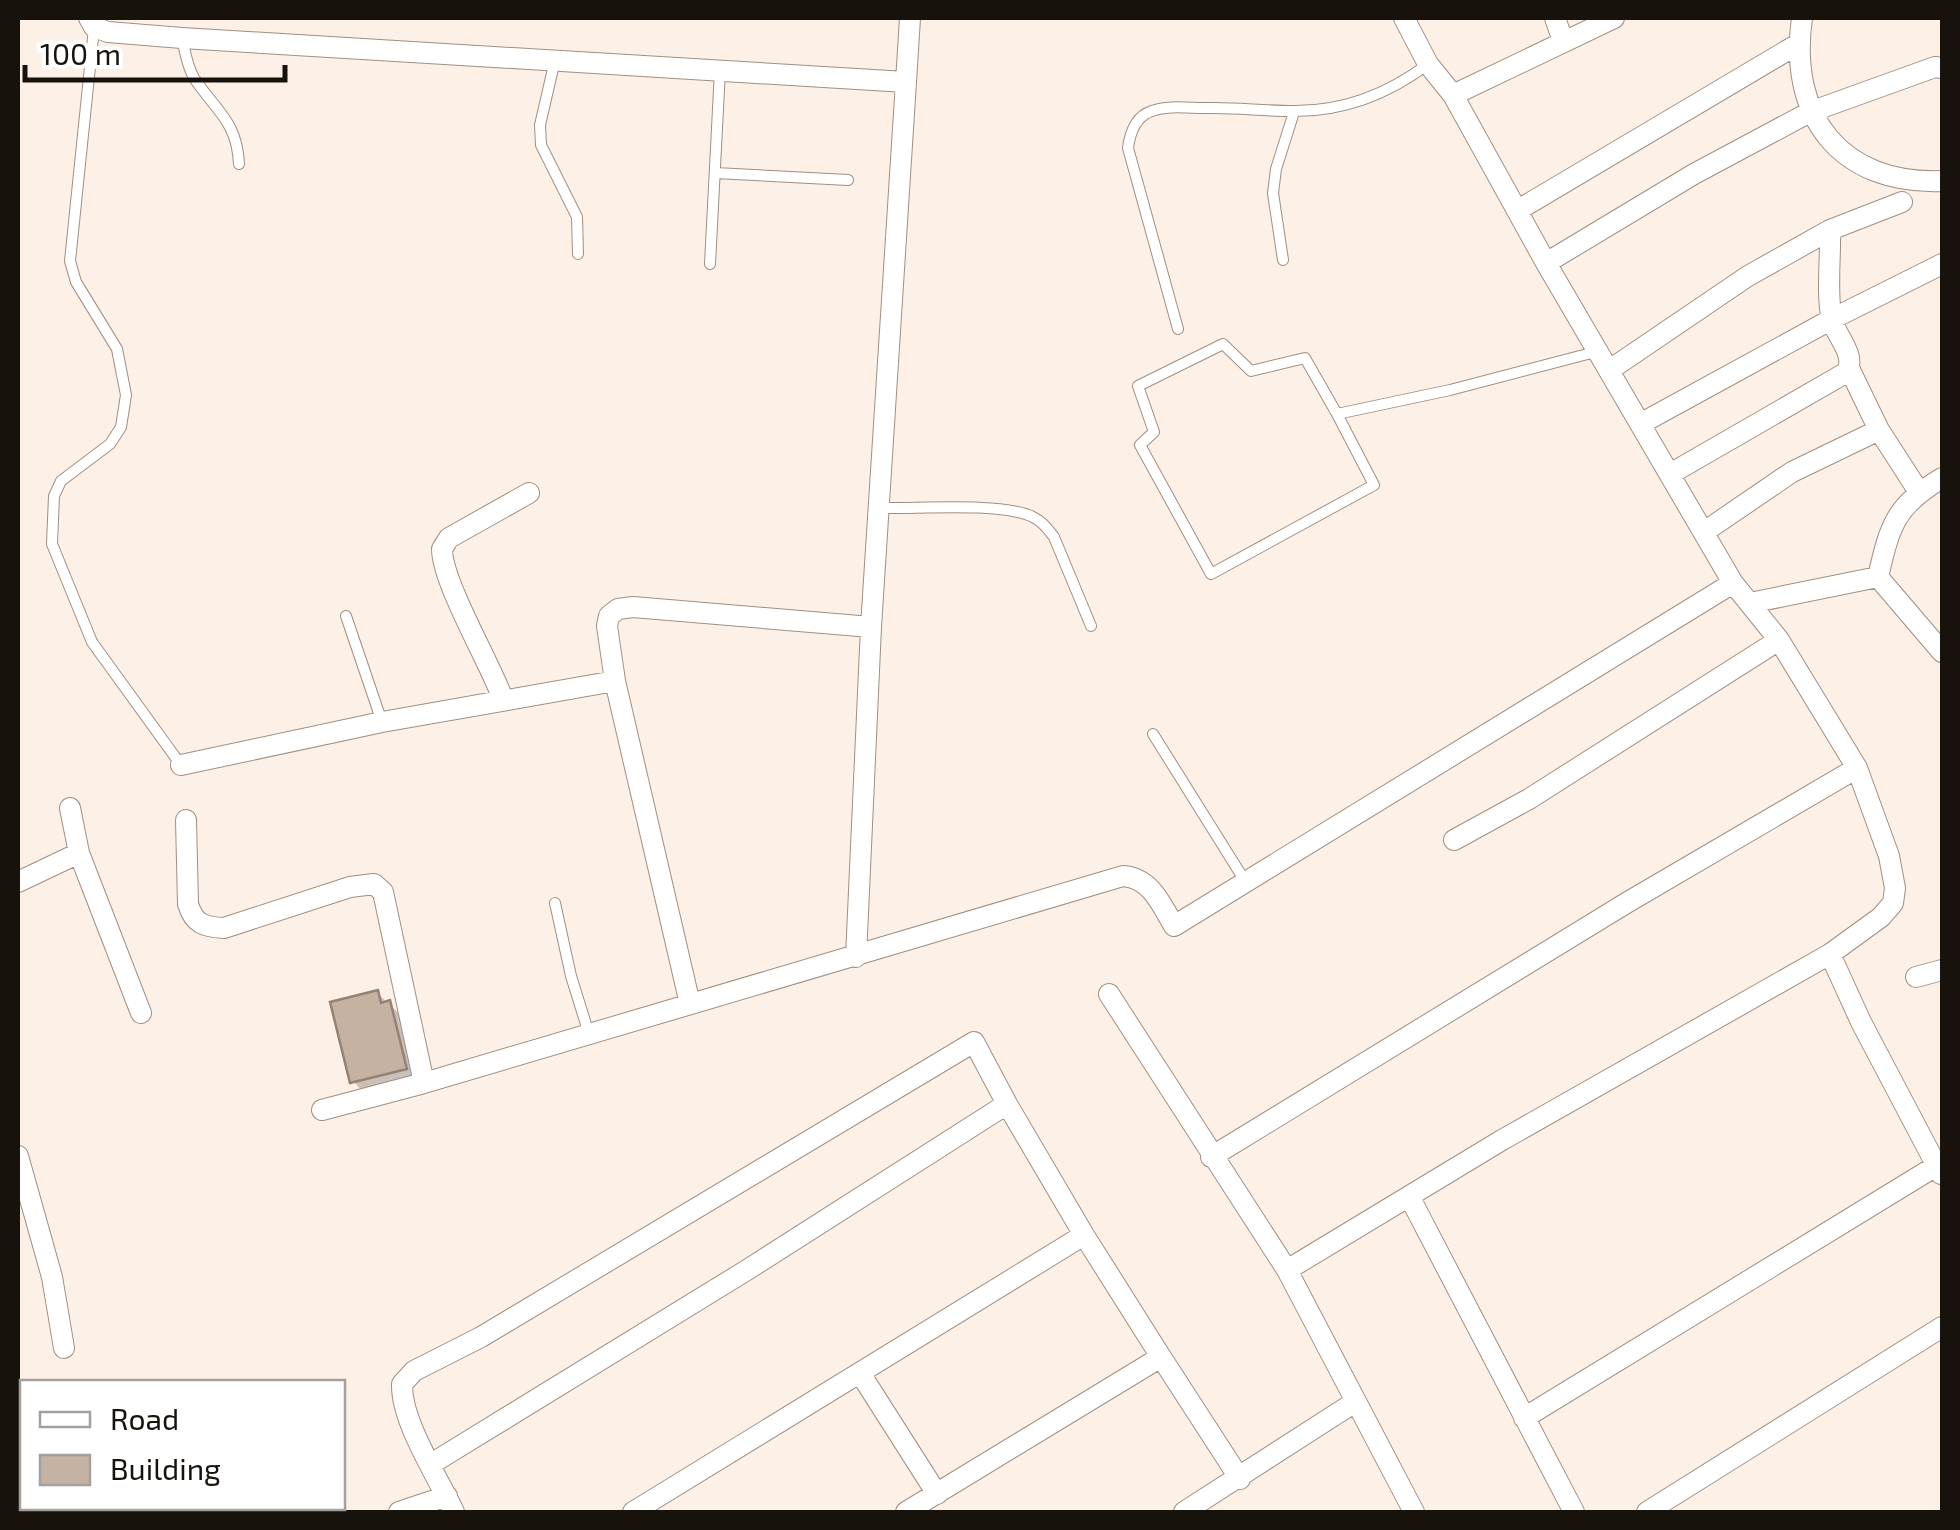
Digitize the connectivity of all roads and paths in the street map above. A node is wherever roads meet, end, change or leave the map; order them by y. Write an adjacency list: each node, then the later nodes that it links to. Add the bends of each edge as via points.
1 (910, 18): 14 (street)
2 (1404, 18): 11 (street)
3 (1555, 18): 8 (street)
4 (1614, 18): 8 (street)
5 (1802, 18): 9 (street)
6 (92, 22): 7 (street, via 108,32); 55 (lane, via 70,261 117,348 126,395 121,428 110,444 60,481 52,544 92,642)
7 (182, 38): 10 (street); 18 (lane, via 194,77 232,126)
8 (1563, 41): 15 (street)
9 (1798, 44): 17 (street); 23 (street)
10 (555, 60): 13 (street); 25 (lane, via 540,125 542,145 577,217)
11 (1428, 64): 15 (street); 16 (lane, via 1400,86 1358,103)
12 (1942, 68): 17 (street)
13 (720, 69): 14 (street); 19 (lane)
14 (906, 82): 41 (street)
15 (1453, 95): 23 (street)
16 (1294, 112): 26 (lane, via 1273,193); 31 (lane, via 1153,110 1130,132 1128,148)
17 (1810, 112): 21 (street, via 1851,159 1888,177); 27 (street)
18 (239, 164)
19 (715, 173): 20 (lane); 28 (lane)
20 (848, 180)
21 (1942, 180)
22 (1902, 202): 24 (street)
23 (1518, 210): 27 (street)
24 (1830, 230): 30 (street); 32 (street)
25 (578, 254)
26 (1283, 260)
27 (1546, 262): 32 (street)
28 (710, 264)
29 (1942, 264): 30 (street)
30 (1832, 319): 33 (street); 35 (street)
31 (1178, 329)
32 (1606, 360): 34 (lane); 35 (street)
33 (1849, 368): 36 (street); 37 (street)
34 (1337, 414): 34 (lane, via 1374,485 1212,574 1140,445 1154,432 1138,386 1223,344 1251,371 1306,358)
35 (1640, 424): 37 (street)
36 (1879, 430): 40 (street); 42 (street, via 1792,472)
37 (1670, 474): 42 (street)
38 (1942, 478): 40 (street)
39 (529, 492): 52 (street, via 442,548 444,568)
40 (1919, 492): 43 (street, via 1890,528)
41 (879, 508): 47 (lane, via 1010,510 1033,517 1054,537); 48 (street)
42 (1704, 532): 44 (street)
43 (1878, 577): 45 (street); 50 (street)
44 (1733, 582): 45 (street); 62 (street)
45 (1750, 603): 49 (street)
46 (346, 616): 53 (lane)
47 (1091, 626)
48 (871, 627): 51 (street, via 618,608 607,626); 65 (street)
49 (1779, 640): 56 (street); 59 (street)
50 (1942, 652)
51 (615, 681): 52 (street); 69 (street)
52 (503, 699): 53 (street)
53 (382, 722): 55 (street)
54 (1152, 734): 62 (lane)
55 (181, 765)
56 (1857, 768): 64 (street, via 1890,856 1893,903); 76 (street)
57 (70, 808): 60 (street)
58 (186, 820): 72 (street, via 188,904 204,927 224,928 350,887 374,884 382,892)
59 (1454, 840)
60 (79, 853): 61 (street); 70 (street)
61 (18, 882)
62 (1244, 882): 65 (street, via 1174,926 1146,882 1123,876)
63 (555, 903): 71 (lane)
64 (1830, 954): 77 (street); 78 (street)
65 (856, 957): 69 (street)
66 (1942, 970): 67 (street)
67 (1916, 977)
68 (1109, 994): 76 (street)
69 (690, 1004): 71 (street)
70 (141, 1013)
71 (589, 1034): 72 (street)
72 (424, 1083): 74 (street)
73 (1007, 1104): 79 (street); 87 (street); 87 (street, via 974,1042 414,1372 402,1384 402,1400)
74 (322, 1110)
75 (18, 1156): 82 (street)
76 (1211, 1157): 80 (street)
77 (1939, 1171): 86 (street)
78 (1409, 1196): 80 (street); 86 (street)
79 (1084, 1235): 83 (street); 84 (street)
80 (1287, 1270): 85 (street)
81 (1942, 1327): 97 (street)
82 (64, 1348)
83 (1161, 1357): 88 (street); 89 (street)
84 (860, 1373): 89 (street); 92 (street)
85 (1355, 1402): 88 (street); 95 (street)
86 (1524, 1418): 96 (street)
87 (431, 1464): 90 (street)
88 (1240, 1478): 94 (street)
89 (937, 1494): 93 (street)
90 (450, 1504): 91 (street)
91 (400, 1512)
92 (633, 1512)
93 (906, 1512)
94 (1184, 1512)
95 (1414, 1512)
96 (1574, 1512)
97 (1647, 1512)

